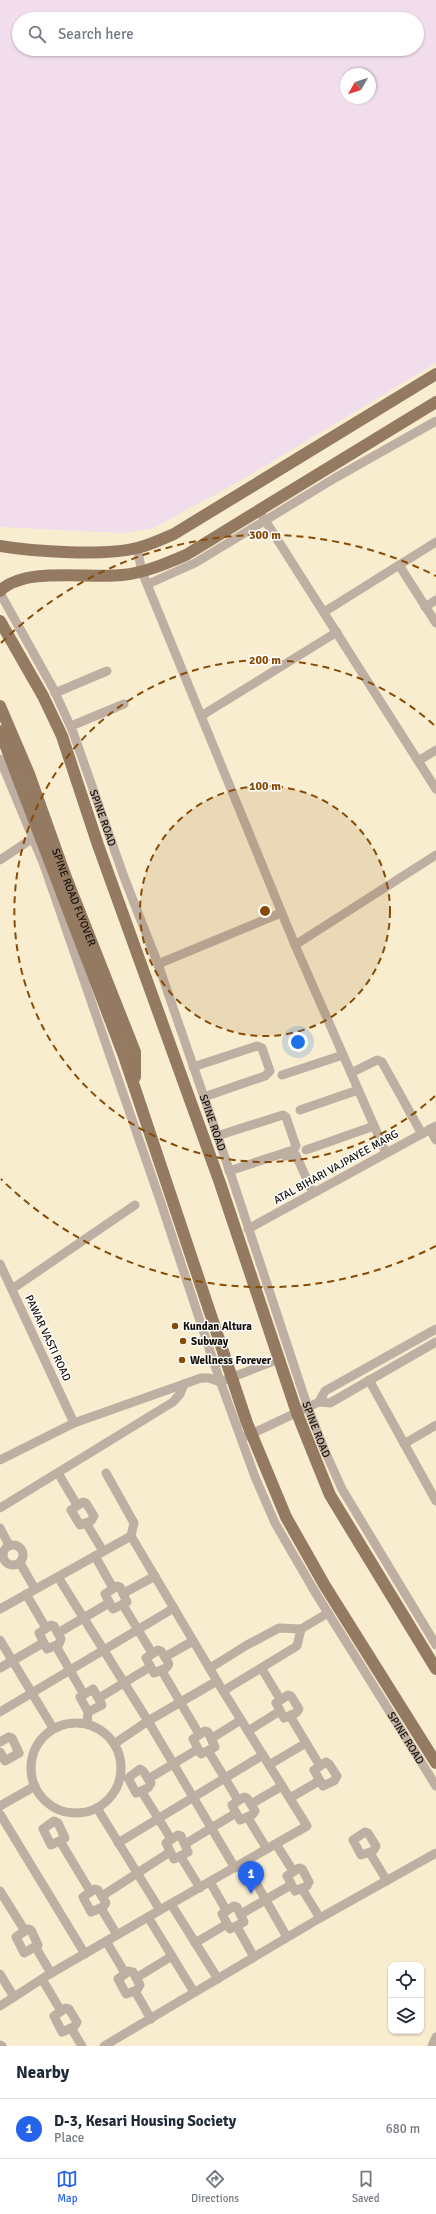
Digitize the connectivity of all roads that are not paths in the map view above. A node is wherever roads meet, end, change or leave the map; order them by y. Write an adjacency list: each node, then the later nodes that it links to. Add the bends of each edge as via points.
1 (436, 374): 7 (main road, via 174,534)
2 (436, 402): 4 (main road)
3 (436, 421): 4 (street)
4 (262, 515): 9 (main road, via 186,555); 10 (street, via 195,563); 14 (street)
5 (436, 542): 8 (street)
6 (0, 546): 7 (main road, via 63,551 114,551)
7 (137, 548): 9 (street)
8 (399, 565): 13 (street); 14 (street)
9 (142, 572): 10 (street); 11 (main road, via 27,578 9,584)
10 (148, 584): 22 (street)
11 (0, 592): 19 (street, SPINE ROAD)
12 (436, 600): 13 (street)
13 (425, 607): 16 (street)
14 (324, 612): 17 (street)
15 (0, 620): 58 (main road, SPINE ROAD, via 43,696 62,736 98,845 220,1183)
16 (436, 624)
17 (336, 632): 22 (street); 27 (street)
18 (107, 671): 19 (street)
19 (55, 693): 23 (street, SPINE ROAD)
20 (124, 704): 23 (street)
21 (0, 706): 39 (main road, SPINE ROAD FLYOVER, via 135,1052)
22 (201, 716): 32 (street)
23 (71, 726): 34 (street, SPINE ROAD, via 110,840)
24 (1, 738): 39 (main road, SPINE ROAD)
25 (436, 750): 27 (street)
26 (0, 759): 29 (street, SPINE ROAD)
27 (418, 761): 28 (street)
28 (436, 789)
29 (33, 838): 31 (street); 61 (street, SPINE ROAD, via 161,1203)
30 (436, 855): 33 (street)
31 (0, 860)
32 (281, 913): 33 (street); 34 (street)
33 (295, 945): 35 (street)
34 (158, 964): 36 (street, SPINE ROAD)
35 (343, 1055): 37 (street); 38 (street)
36 (193, 1067): 41 (street, SPINE ROAD); 41 (street, via 254,1046 260,1046 264,1054 270,1071 268,1075)
37 (350, 1073): 40 (street); 45 (street, via 376,1060 382,1062)
38 (282, 1076)
39 (136, 1090): 59 (main road, SPINE ROAD)
40 (358, 1090): 42 (street); 43 (street)
41 (204, 1097): 46 (street, SPINE ROAD)
42 (300, 1110)
43 (373, 1123): 48 (street); 49 (street)
44 (433, 1127): 45 (street, ATAL BIHARI VAJPAYEE MARG); 47 (street)
45 (422, 1134): 49 (street, ATAL BIHARI VAJPAYEE MARG)
46 (217, 1136): 50 (street, SPINE ROAD); 50 (street, via 283,1115 286,1117 296,1146 294,1150)
47 (436, 1140)
48 (308, 1146)
49 (386, 1153): 51 (street, ATAL BIHARI VAJPAYEE MARG)
50 (230, 1173): 51 (street, via 293,1154 298,1157); 53 (street, SPINE ROAD)
51 (313, 1194): 53 (street, ATAL BIHARI VAJPAYEE MARG)
52 (135, 1205): 55 (street)
53 (248, 1229): 64 (street, SPINE ROAD)
54 (0, 1264): 55 (street, PAWAR VASTI ROAD)
55 (12, 1289): 65 (street, PAWAR VASTI ROAD)
56 (436, 1329): 63 (street, via 325,1391)
57 (436, 1342): 60 (street)
58 (279, 1359): 59 (street); 64 (main road, SPINE ROAD)
59 (233, 1377): 61 (street); 67 (main road, SPINE ROAD)
60 (370, 1380): 63 (street, via 330,1403); 68 (street)
61 (220, 1382): 62 (street, via 210,1378); 67 (street, SPINE ROAD)
62 (184, 1384): 65 (street); 70 (street, via 173,1402)
63 (319, 1402): 64 (street)
64 (302, 1411): 67 (street); 98 (street, SPINE ROAD, via 342,1489); 111 (main road, SPINE ROAD, via 330,1495)
65 (74, 1423): 69 (street)
66 (436, 1425): 68 (street)
67 (246, 1437): 92 (street, SPINE ROAD, via 275,1523); 142 (main road, SPINE ROAD, via 286,1517 325,1586)
68 (404, 1444): 72 (street)
69 (0, 1460)
70 (58, 1473): 73 (street); 74 (street)
71 (106, 1473): 77 (street, via 134,1523)
72 (436, 1501)
73 (77, 1505): 75 (street, via 72,1512 80,1525); 75 (street, via 85,1502 94,1516)
74 (0, 1508)
75 (86, 1523): 79 (street)
76 (0, 1528): 78 (street)
77 (131, 1536): 79 (street); 82 (street)
78 (9, 1545): 81 (street, via 17,1544 24,1557); 81 (street, via 2,1551 9,1565)
79 (103, 1551): 80 (street)
80 (95, 1556): 83 (street); 84 (street)
81 (20, 1563): 85 (street)
82 (154, 1576): 86 (street); 90 (street)
83 (58, 1577): 85 (street); 93 (street)
84 (113, 1588): 86 (street, via 118,1586); 88 (street, via 105,1594)
85 (35, 1589): 87 (street)
86 (124, 1593): 89 (street, via 128,1600)
87 (26, 1594): 91 (street); 94 (street)
88 (109, 1603): 89 (street, via 113,1609); 93 (street)
89 (123, 1606): 96 (street)
90 (174, 1608): 96 (street); 100 (street)
91 (0, 1609)
92 (328, 1613): 95 (street); 152 (street, SPINE ROAD)
93 (84, 1618): 97 (street); 103 (street)
94 (46, 1628): 97 (street, via 52,1626); 101 (street, via 39,1633)
95 (301, 1629): 109 (street, via 279,1628); 110 (street, via 297,1646)
96 (138, 1630): 103 (street); 104 (street)
97 (58, 1633): 102 (street, via 61,1639)
98 (434, 1639)
99 (0, 1640): 106 (street)
100 (193, 1641): 105 (street); 109 (street)
101 (43, 1643): 102 (street, via 47,1649); 106 (street)
102 (56, 1646): 112 (street)
103 (104, 1651): 112 (street); 115 (street)
104 (152, 1653): 105 (street, via 160,1650); 107 (street, via 146,1658)
105 (165, 1657): 113 (street, via 168,1666)
106 (12, 1660): 108 (street); 117 (street)
107 (150, 1667): 113 (street, via 154,1673); 115 (street)
108 (0, 1668)
109 (210, 1668): 114 (street)
110 (262, 1669): 116 (street); 120 (street)
111 (436, 1669)
112 (70, 1670): 117 (street); 118 (street)
113 (162, 1670): 121 (street)
114 (217, 1681): 116 (street); 121 (street)
115 (124, 1683): 119 (street); 127 (street)
116 (223, 1691): 126 (street)
117 (32, 1692): 123 (street); 129 (street)
118 (83, 1693): 119 (street, via 93,1689); 124 (street, via 80,1699)
119 (99, 1698): 124 (street, via 102,1705)
120 (280, 1699): 122 (street, via 276,1703); 125 (street, via 291,1696 299,1709)
121 (180, 1702): 127 (street); 131 (street)
122 (280, 1711): 125 (street, via 284,1718); 130 (street)
123 (0, 1712)
124 (88, 1712): 128 (street)
125 (290, 1716): 134 (street)
126 (241, 1720): 130 (street); 132 (street)
127 (148, 1721): 135 (street); 143 (street)
128 (87, 1724): 129 (street, via 79,1722); 135 (street, via 105,1733)
129 (54, 1728): 141 (street, via 42,1737)
130 (248, 1731): 140 (street)
131 (199, 1734): 132 (street, via 206,1731); 136 (street, via 193,1739)
132 (212, 1738): 138 (street, via 215,1747)
133 (1, 1740): 139 (street, via 12,1738)
134 (306, 1743): 144 (street); 145 (street)
135 (114, 1744): 146 (street)
136 (198, 1749): 138 (street, via 201,1754); 143 (street)
137 (0, 1752): 139 (street, via 5,1760)
138 (209, 1752): 147 (street)
139 (19, 1754): 141 (street)
140 (263, 1755): 144 (street); 147 (street)
141 (32, 1758): 150 (street, via 31,1773)
142 (436, 1763)
143 (173, 1765): 148 (street); 154 (street)
144 (269, 1765): 151 (street)
145 (320, 1766): 149 (street, via 314,1770); 149 (street, via 328,1762 337,1776 325,1786)
146 (124, 1777): 148 (street, via 140,1769); 153 (street, via 135,1792); 159 (street, via 107,1800)
147 (225, 1778): 154 (street); 156 (street)
148 (148, 1780): 153 (street, via 150,1786)
149 (319, 1781): 155 (street)
150 (35, 1786): 158 (street); 160 (street, via 45,1800)
151 (282, 1786): 155 (street); 157 (street)
152 (436, 1786)
153 (142, 1792): 163 (street)
154 (192, 1798): 163 (street); 166 (street)
155 (290, 1798): 171 (street, via 307,1826)
156 (238, 1800): 157 (street, via 246,1797); 161 (street, via 232,1805)
157 (251, 1804): 164 (street, via 254,1813)
158 (0, 1806)
159 (97, 1808): 160 (street, via 71,1813); 169 (street)
160 (60, 1810): 165 (street)
161 (236, 1813): 164 (street, via 240,1820); 166 (street)
162 (0, 1814): 206 (street)
163 (159, 1818): 167 (street); 169 (street)
164 (248, 1818): 172 (street)
165 (56, 1822): 168 (street, via 65,1835); 168 (street, via 44,1827 43,1832 51,1845)
166 (210, 1828): 170 (street); 178 (street)
167 (172, 1839): 170 (street, via 180,1836); 173 (street, via 166,1843)
168 (60, 1841): 187 (street)
169 (118, 1842): 180 (street)
170 (185, 1844): 176 (street, via 188,1852)
171 (276, 1844): 172 (street); 179 (street)
172 (267, 1849): 177 (street)
173 (170, 1852): 176 (street, via 174,1859); 180 (street)
174 (436, 1852): 181 (street)
175 (370, 1853): 181 (street)
176 (181, 1857): 184 (street)
177 (244, 1862): 178 (street); 189 (street)
178 (234, 1868): 182 (street)
179 (293, 1871): 183 (street, via 287,1876); 185 (street, via 302,1869 310,1882)
180 (137, 1873): 188 (street); 193 (street)
181 (387, 1881): 197 (street)
182 (210, 1882): 184 (street); 194 (street)
183 (291, 1884): 185 (street, via 295,1891); 189 (street)
184 (200, 1888): 191 (street)
185 (302, 1889): 197 (street)
186 (0, 1891): 190 (street)
187 (90, 1891): 188 (street, via 96,1889); 192 (street, via 83,1897 90,1911 94,1912)
188 (102, 1896): 192 (street, via 106,1903)
189 (266, 1900): 195 (street); 202 (street)
190 (3, 1904): 200 (street)
191 (171, 1904): 193 (street); 204 (street)
192 (101, 1908): 201 (street)
193 (160, 1910): 196 (street)
194 (226, 1910): 195 (street, via 235,1906); 198 (street, via 222,1914)
195 (241, 1914): 199 (street, via 244,1922)
196 (148, 1917): 201 (street); 207 (street)
197 (320, 1918): 202 (street)
198 (227, 1924): 199 (street, via 230,1929); 204 (street)
199 (237, 1927): 208 (street)
200 (25, 1931): 205 (street, via 31,1930 39,1943); 205 (street, via 16,1937 23,1951 27,1953)
201 (117, 1935): 203 (street)
202 (288, 1937): 208 (street)
203 (106, 1941): 206 (street); 210 (street)
204 (195, 1943): 214 (street)
205 (36, 1948): 209 (street)
206 (85, 1954): 209 (street)
207 (172, 1956): 212 (street); 216 (street)
208 (254, 1957): 214 (street)
209 (51, 1973): 213 (street)
210 (125, 1973): 212 (street, via 131,1971); 215 (street, via 118,1979 124,1993)
211 (0, 1974): 217 (street)
212 (136, 1978): 215 (street, via 140,1985)
213 (42, 1979): 217 (street); 219 (street)
214 (218, 1979): 216 (street)
215 (135, 1991): 220 (street)
216 (194, 1992): 220 (street)
217 (14, 1998): 218 (street)
218 (0, 2006)
219 (61, 2011): 221 (street, via 69,2009 77,2022); 221 (street, via 54,2016 61,2030 65,2032)
220 (151, 2018): 224 (street)
221 (71, 2028): 223 (street)
222 (436, 2037): 225 (street)
223 (82, 2046)
224 (104, 2046)
225 (432, 2046)

